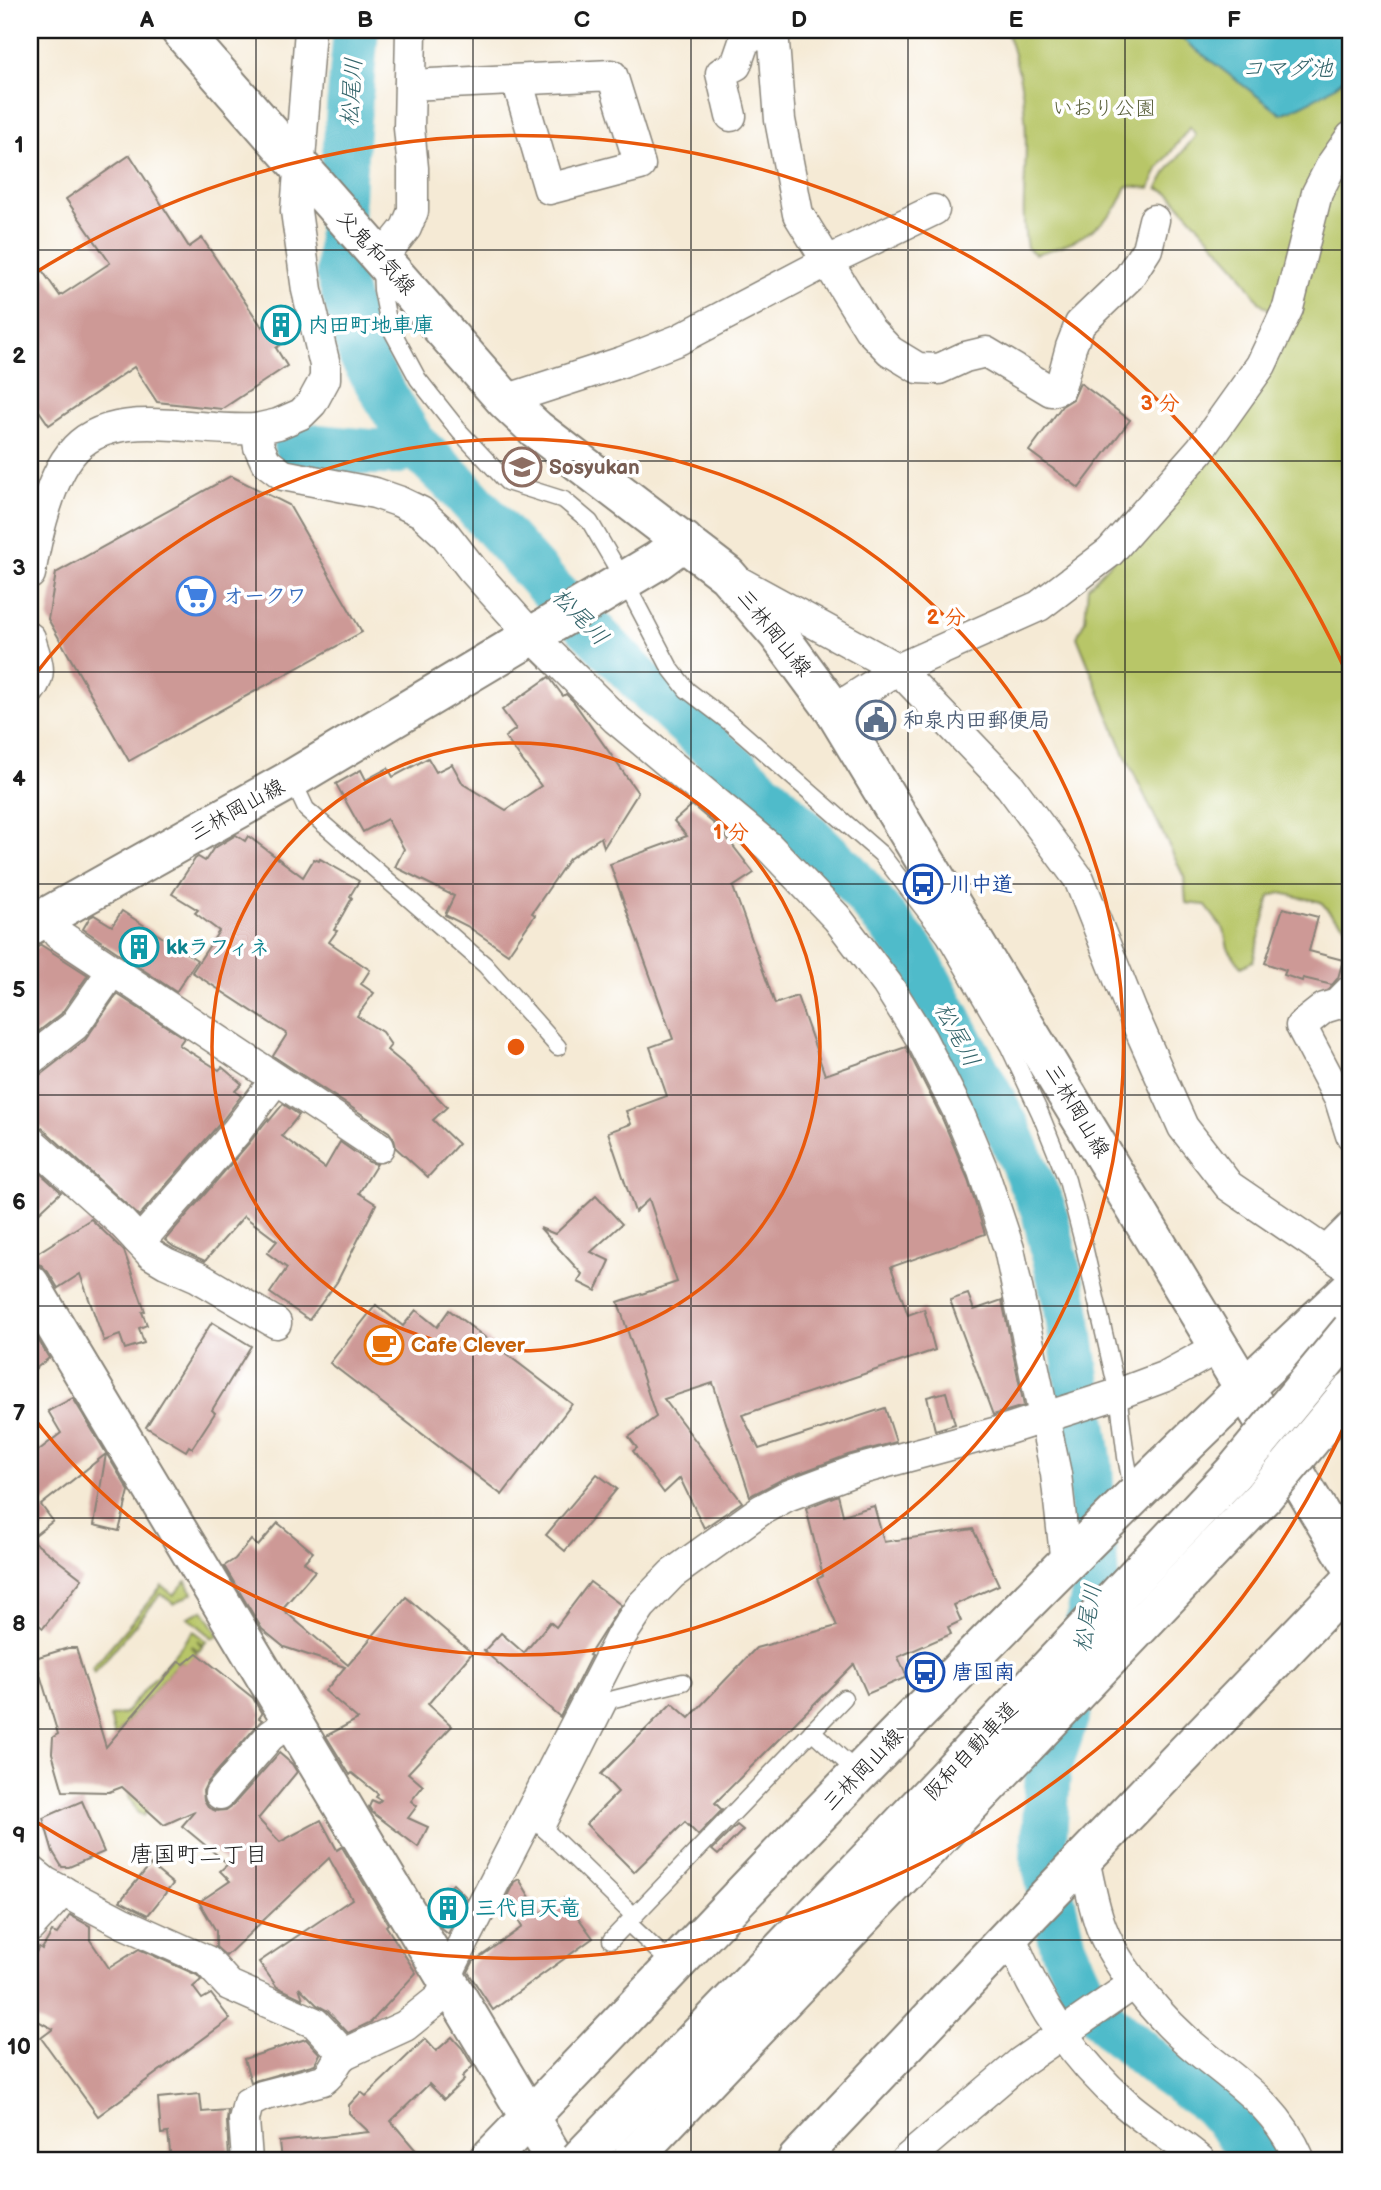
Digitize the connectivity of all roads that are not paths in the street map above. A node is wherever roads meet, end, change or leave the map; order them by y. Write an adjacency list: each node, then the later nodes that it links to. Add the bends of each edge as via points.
1 (180, 30): 9 (main road, 父鬼和気線)
2 (310, 30): 9 (street)
3 (411, 30): 6 (street)
4 (766, 33): 7 (street, via 747,36 736,65 721,73); 13 (street, via 798,214)
5 (517, 80): 5 (street, via 549,189 640,165 612,75); 6 (street)
6 (410, 85): 12 (street, via 413,211 406,228)
7 (732, 117)
8 (1351, 137): 22 (street, via 1317,193 1288,308 1261,365 1201,449 1110,552 1039,606)
9 (306, 174): 12 (main road, 父鬼和気線); 15 (street, via 296,211 325,379 300,414)
10 (934, 210): 13 (street)
11 (1154, 220): 13 (street, via 1147,249 1129,277 1080,324 1060,388 1051,391 986,352 939,369 918,368 890,351 869,328)
12 (375, 252): 14 (main road, 父鬼和気線); 19 (lane, via 389,325 435,402 507,482 564,500 590,522)
13 (828, 261): 14 (street, via 678,340)
14 (505, 400): 16 (main road, 父鬼和気線, via 536,429)
15 (256, 429): 17 (street, via 130,425 87,438 66,459 54,481); 20 (street, via 266,462 283,475 375,493 421,512)
16 (684, 541): 18 (main road, 三林岡山線); 19 (main road, 三林岡山線)
17 (30, 574)
18 (727, 575): 22 (street); 24 (main road, 三林岡山線)
19 (621, 582): 20 (main road, 三林岡山線); 46 (lane, via 687,690 733,724 881,854 945,937 1009,1047 1066,1180 1084,1246)
20 (536, 633): 25 (main road, 三林岡山線); 47 (street, via 616,719 768,846 837,918 887,984 922,1040 984,1171 1009,1249)
21 (30, 638): 23 (street, via 40,670)
22 (898, 669): 24 (street); 37 (street, via 1010,786 1079,879 1183,1127 1229,1186)
23 (30, 690)
24 (834, 710): 43 (main road, 三林岡山線)
25 (292, 779): 26 (main road, 三林岡山線); 29 (lane, via 306,809 485,965)
26 (39, 921): 27 (street)
27 (113, 971): 30 (street, via 74,1026); 31 (street)
28 (1351, 990): 32 (street, via 1301,1026 1340,1100)
29 (558, 1047)
30 (30, 1060)
31 (276, 1079): 34 (street); 36 (street, via 236,1132)
32 (1351, 1135)
33 (30, 1141): 36 (street)
34 (379, 1147)
35 (1351, 1227): 37 (street)
36 (138, 1240): 41 (street, via 151,1254)
37 (1326, 1252): 38 (street)
38 (1351, 1269)
39 (1351, 1288): 44 (main road, 三林岡山線)
40 (34, 1298): 54 (main road)
41 (276, 1323)
42 (1351, 1330): 76 (main road, 阪和自動車道, bridge, via 1233,1473)
43 (1219, 1347): 44 (main road, 三林岡山線); 46 (street, via 1166,1376)
44 (1244, 1387): 48 (main road, 三林岡山線); 50 (main road, 三林岡山線)
45 (1351, 1391): 77 (main road, 阪和自動車道, bridge, via 1254,1507)
46 (1112, 1396): 47 (street); 48 (lane, via 1126,1457)
47 (1050, 1415): 49 (street); 55 (street, via 855,1471 761,1510 672,1574 640,1606 621,1636)
48 (1128, 1502): 49 (main road, 三林岡山線)
49 (1070, 1560): 57 (main road, 三林岡山線)
50 (1351, 1565)
51 (1351, 1581): 60 (main road)
52 (683, 1682): 55 (lane, via 610,1700)
53 (844, 1698): 56 (lane)
54 (291, 1721): 58 (street, via 270,1736); 68 (main road)
55 (585, 1728): 59 (street)
56 (812, 1731): 57 (lane); 63 (lane)
57 (858, 1773): 67 (main road, 三林岡山線)
58 (220, 1794)
59 (537, 1823): 63 (lane); 68 (street)
60 (1084, 1859): 65 (main road); 69 (street, via 1102,1927)
61 (30, 1870): 62 (street)
62 (63, 1891): 64 (street); 71 (street, via 207,1961 229,1985 315,2023)
63 (631, 1919): 66 (lane); 67 (lane)
64 (30, 1927)
65 (1010, 1935): 70 (street, via 1027,1977); 78 (main road)
66 (611, 1940)
67 (674, 1966): 72 (main road, 三林岡山線)
68 (447, 1980): 71 (street, via 441,1996 405,2026); 72 (main road)
69 (1135, 1983): 70 (street); 81 (street, via 1166,2021 1262,2102)
70 (1061, 2034): 79 (street, via 1021,2062); 80 (street, via 1129,2107)
71 (344, 2054): 73 (street, via 323,2080 247,2104)
72 (530, 2117): 74 (main road, 三林岡山線); 75 (main road)
73 (247, 2160)
74 (488, 2160)
75 (555, 2160)
76 (579, 2160)
77 (631, 2160)
78 (797, 2160)
79 (906, 2160)
80 (1200, 2160)
81 (1300, 2160)

